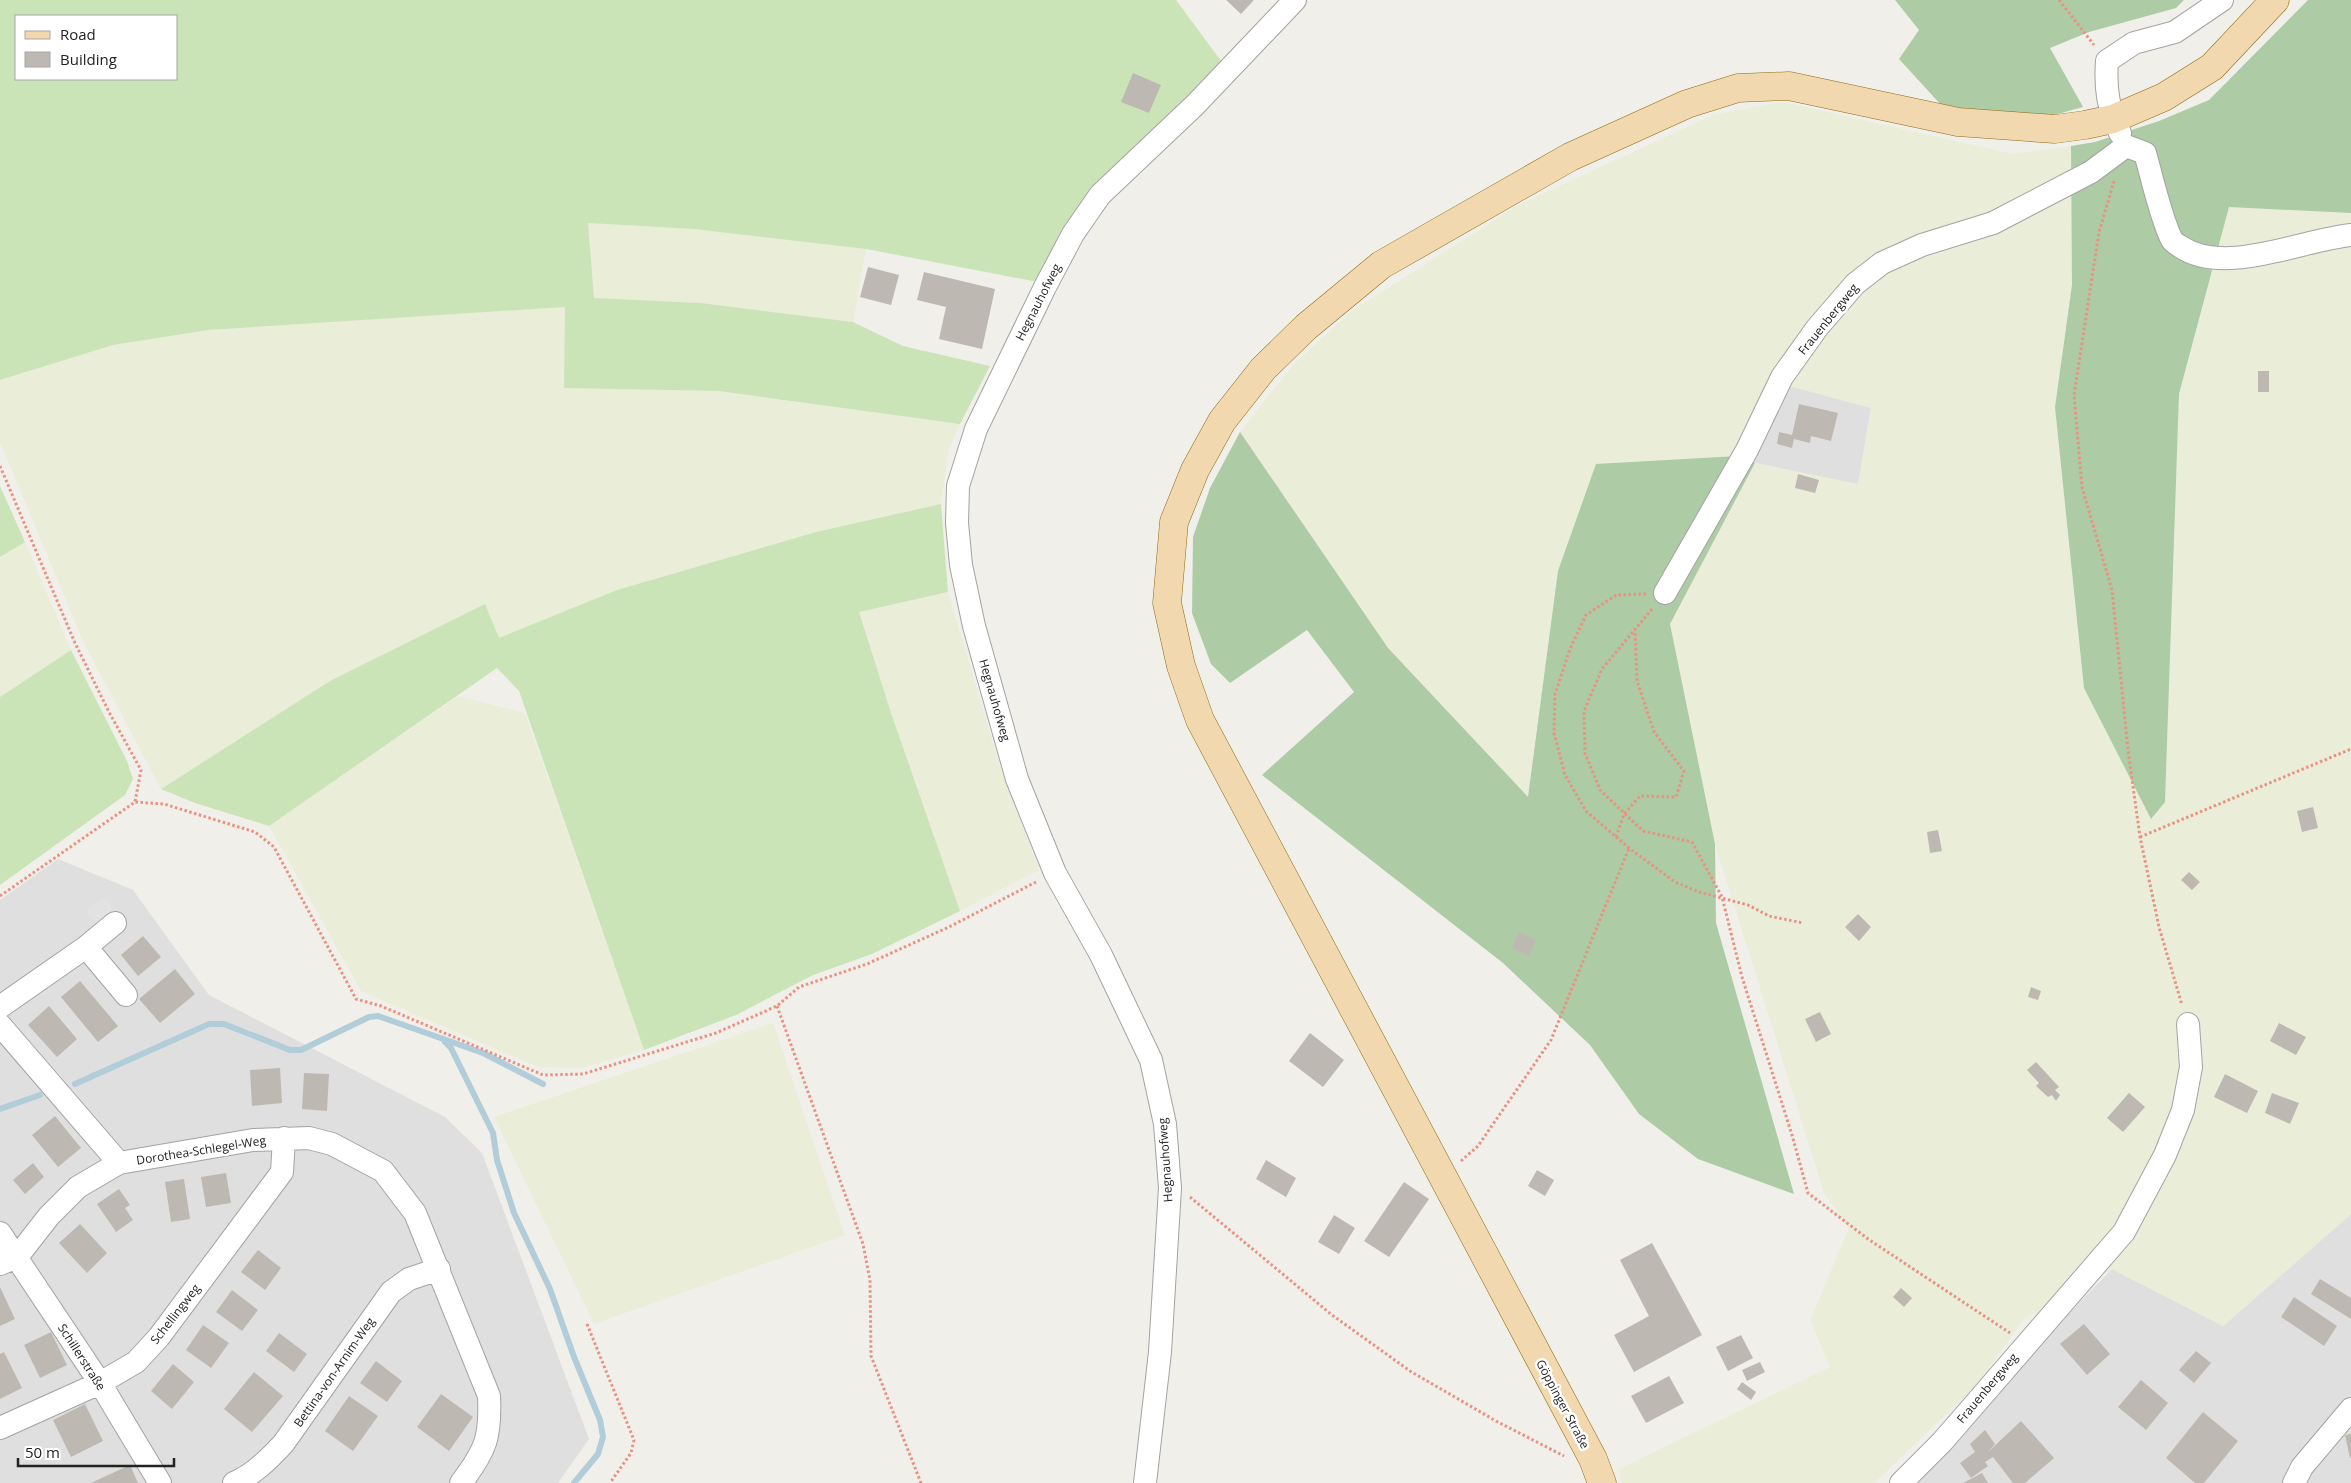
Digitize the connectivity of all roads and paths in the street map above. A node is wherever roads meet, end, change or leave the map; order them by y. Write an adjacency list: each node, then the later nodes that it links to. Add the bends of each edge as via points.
1 (1295, 0): 18 (street, Hegnauhofweg, via 1195,105 1100,195 1045,287 976,429 958,486 960,556 974,626 1017,779)
2 (2059, 0): 5 (path)
3 (2222, 0): 5 (street, via 2175,32 2134,44)
4 (2275, 0): 6 (main road, Göppinger Straße, via 2212,66 2164,97)
5 (2107, 61): 6 (street, via 2105,86)
6 (2113, 119): 7 (street); 31 (main road, Göppinger Straße, via 2054,129 1958,122 1789,86 1738,88 1688,104 1570,157 1381,265 1306,327 1263,369 1222,421 1174,522 1167,603 1181,666 1200,720)
7 (2126, 146): 9 (street, via 2145,153 2173,242 2192,255 2232,258 2271,254); 11 (street, Frauenbergweg, via 2091,172 1993,223 1914,248 1882,263 1855,284 1817,328 1782,377 1747,450)
8 (2115, 180): 16 (path, via 2099,232 2074,395 2082,487 2112,590)
9 (2351, 235)
10 (0, 466): 13 (path, via 75,643 141,770)
11 (1665, 593): 15 (path, via 1616,595 1586,614 1555,694 1554,733 1566,775 1586,811)
12 (2351, 748): 16 (path)
13 (135, 802): 19 (path); 25 (path, via 164,804 255,832 274,847 356,1000 381,1006 543,1075 583,1074 716,1033)
14 (1624, 814): 14 (path, via 1600,790 1585,753 1584,711 1602,669 1635,629 1637,681 1654,732 1684,771 1676,797 1640,796); 15 (path); 20 (path, via 1643,831 1692,842)
15 (1616, 837): 17 (path)
16 (2140, 837): 27 (path, via 2159,927)
17 (1628, 848): 20 (path, via 1675,882); 31 (path, via 1551,1040 1478,1146)
18 (1055, 872): 25 (path, via 949,927 867,964 799,987); 32 (street, Hegnauhofweg, via 1101,955 1151,1060 1165,1124)
19 (0, 896)
20 (1722, 897): 22 (path, via 1748,904 1769,916); 37 (path, via 1742,977 1808,1193 1868,1239)
21 (115, 922): 23 (street)
22 (1803, 923)
23 (86, 946): 24 (street); 26 (street)
24 (126, 994)
25 (777, 1006): 46 (path, via 863,1244 870,1280 871,1356)
26 (0, 1007)
27 (2188, 1024): 37 (street, Frauenbergweg, via 2191,1067 2183,1110 2165,1155 2124,1232)
28 (0, 1025): 30 (street, Dorothea-Schlegel-Weg)
29 (284, 1138): 30 (street, Dorothea-Schlegel-Weg, via 253,1140); 35 (street, Dorothea-Schlegel-Weg, via 309,1138 332,1144 382,1171 415,1213); 38 (street, Schellingweg, via 282,1172 159,1337 136,1362)
30 (119, 1163): 34 (street, via 78,1187)
31 (1440, 1176): 41 (main road, Göppinger Straße)
32 (1170, 1188): 41 (path, via 1187,1194 1332,1315 1410,1371 1496,1421); 47 (street, Hegnauhofweg, via 1160,1352)
33 (0, 1234): 34 (street, Schillerstraße)
34 (8, 1260): 38 (street, Schillerstraße)
35 (439, 1270): 43 (street, Bettina-von-Arnim-Weg, via 409,1279 391,1292 283,1444 265,1463); 44 (street, Dorothea-Schlegel-Weg, via 489,1396 487,1443)
36 (587, 1324): 45 (path, via 634,1440 631,1452)
37 (2026, 1343): 48 (street, Frauenbergweg, via 1942,1442)
38 (100, 1383): 40 (street, Schellingweg); 42 (street, Schillerstraße)
39 (2351, 1409): 49 (street, via 2302,1467)
40 (0, 1428)
41 (1597, 1471)
42 (160, 1483)
43 (234, 1483)
44 (461, 1483)
45 (610, 1483)
46 (921, 1483)
47 (1145, 1483)
48 (1901, 1483)
49 (2294, 1483)

